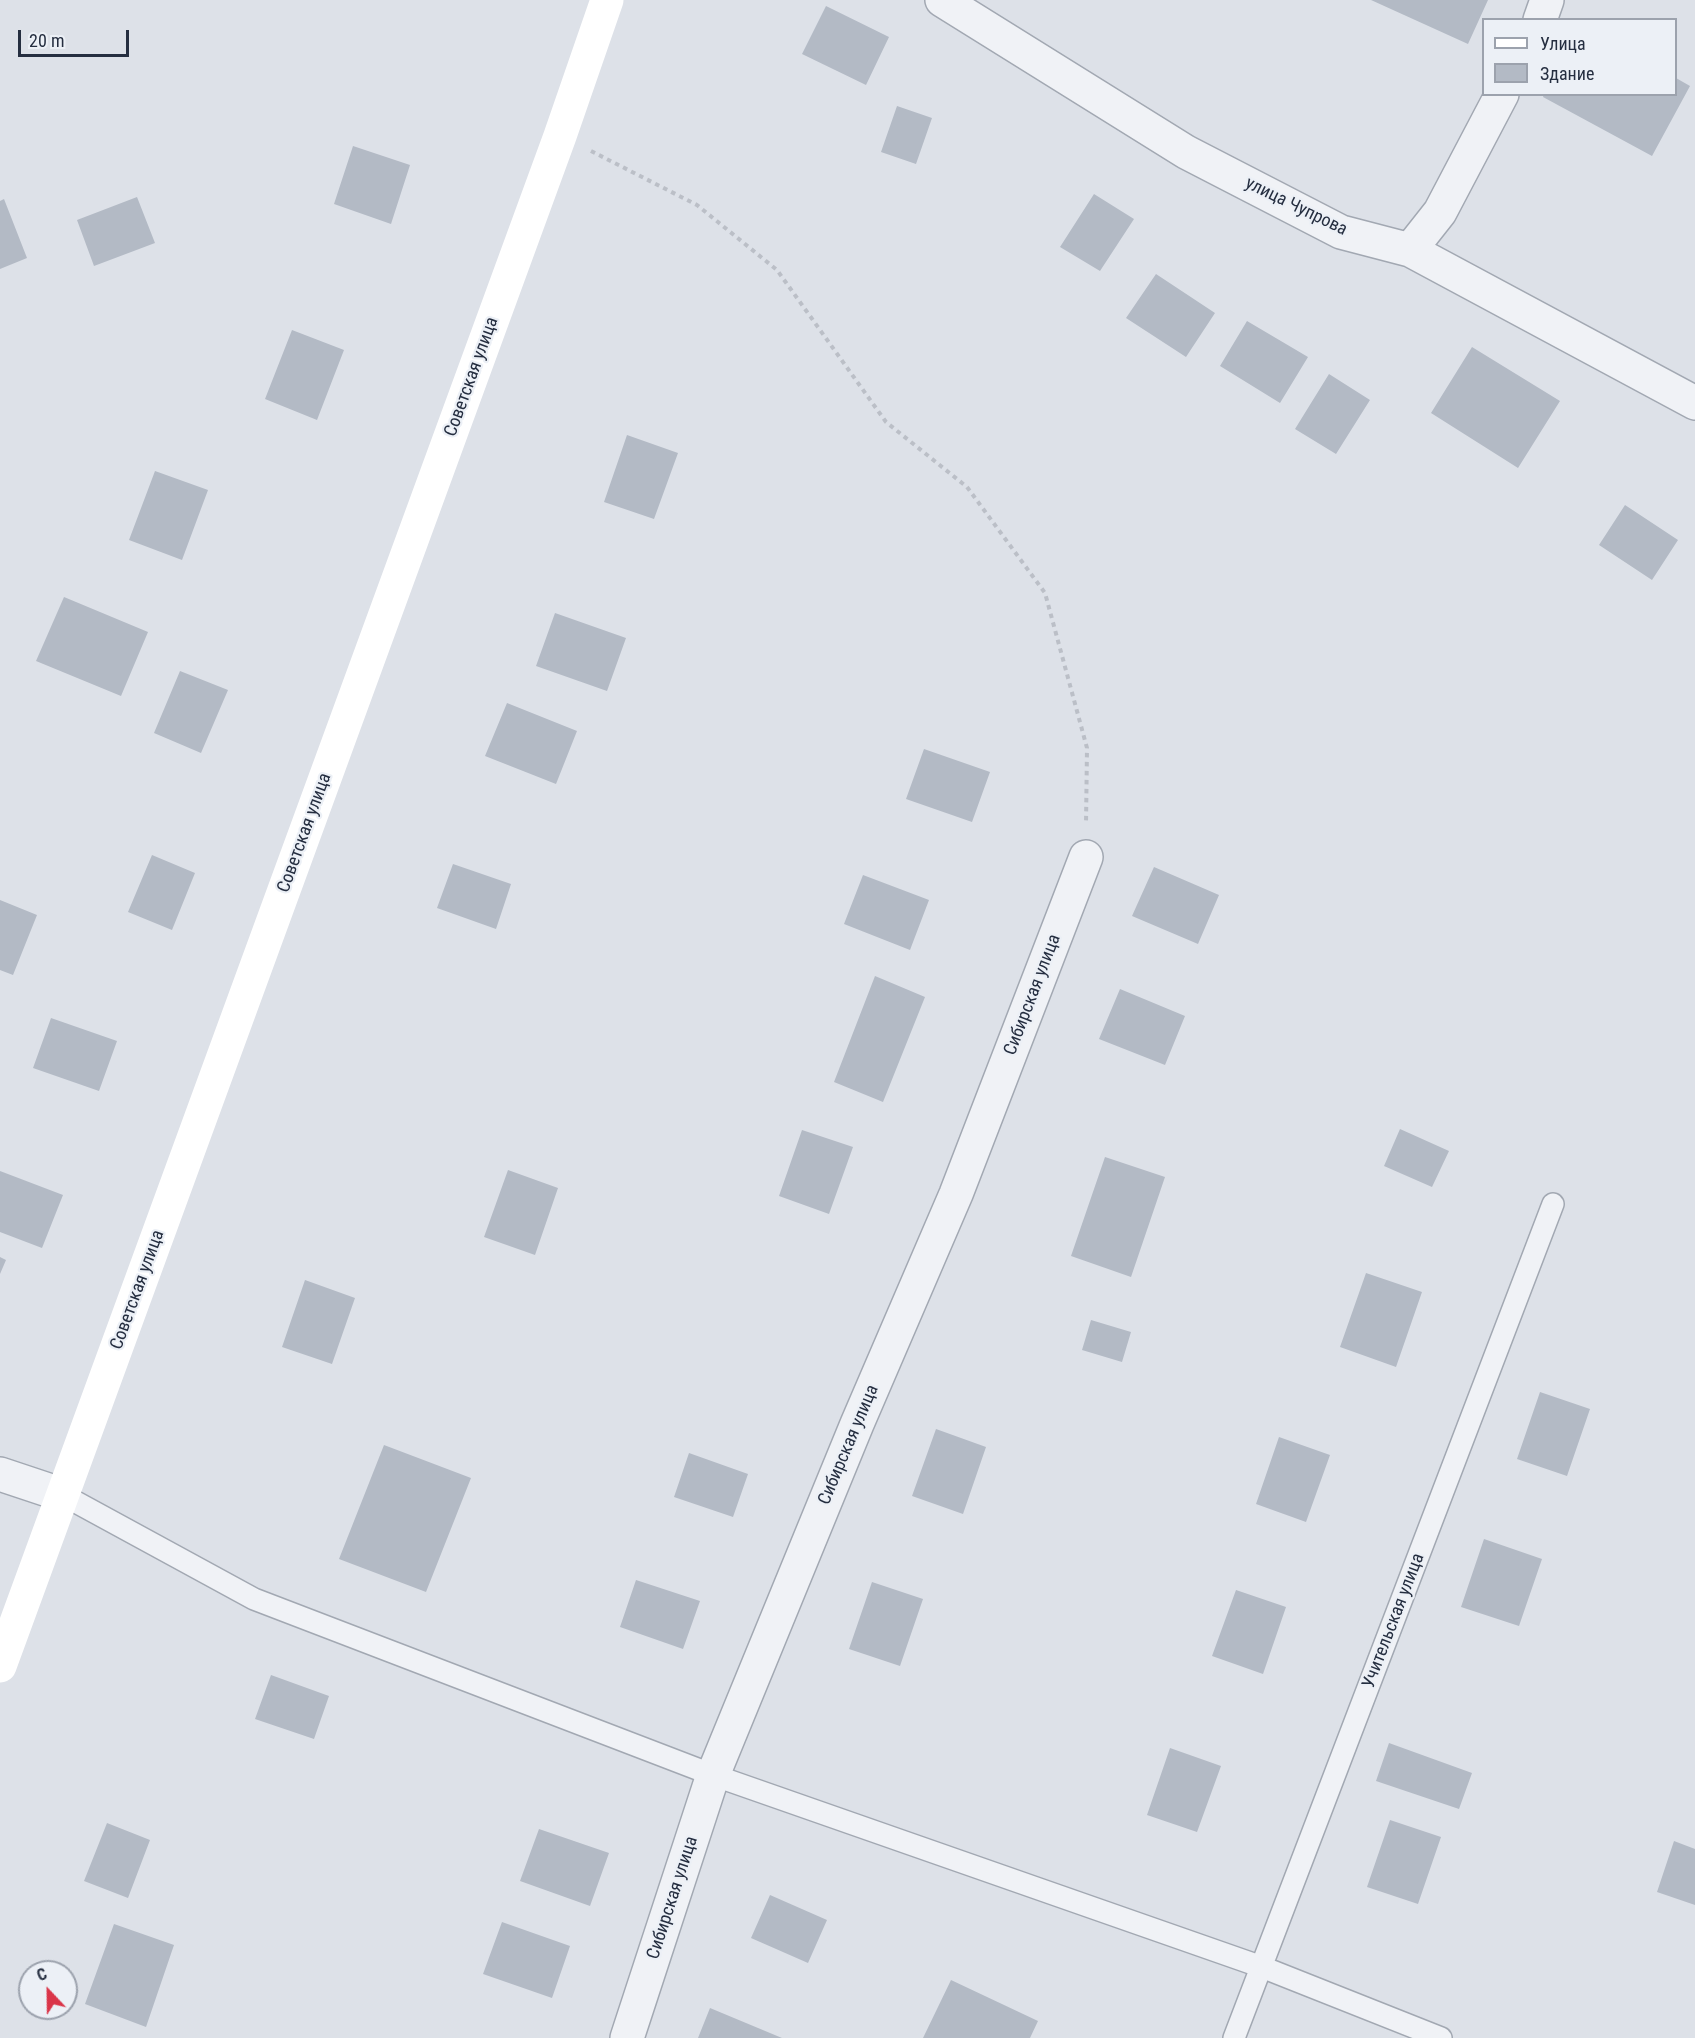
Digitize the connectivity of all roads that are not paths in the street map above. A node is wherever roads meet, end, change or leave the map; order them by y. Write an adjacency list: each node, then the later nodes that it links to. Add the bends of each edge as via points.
1 (607, 0): 11 (main road, Советская улица)
2 (942, 0): 6 (street, улица Чупрова, via 1186,152 1341,232)
3 (1547, 0): 4 (street)
4 (1541, 18)
5 (1501, 96): 6 (street, via 1440,213)
6 (1410, 250): 7 (street, улица Чупрова)
7 (1695, 403)
8 (1086, 857): 13 (street, Сибирская улица, via 956,1194)
9 (1553, 1204): 14 (lane, Учительская улица)
10 (0, 1474): 11 (street)
11 (63, 1495): 12 (main road, Советская улица); 13 (lane, via 254,1599)
12 (0, 1666)
13 (713, 1775): 14 (lane); 15 (street, Сибирская улица)
14 (1262, 1967): 16 (lane, Учительская улица); 17 (lane)
15 (627, 2038)
16 (1234, 2038)
17 (1441, 2038)

